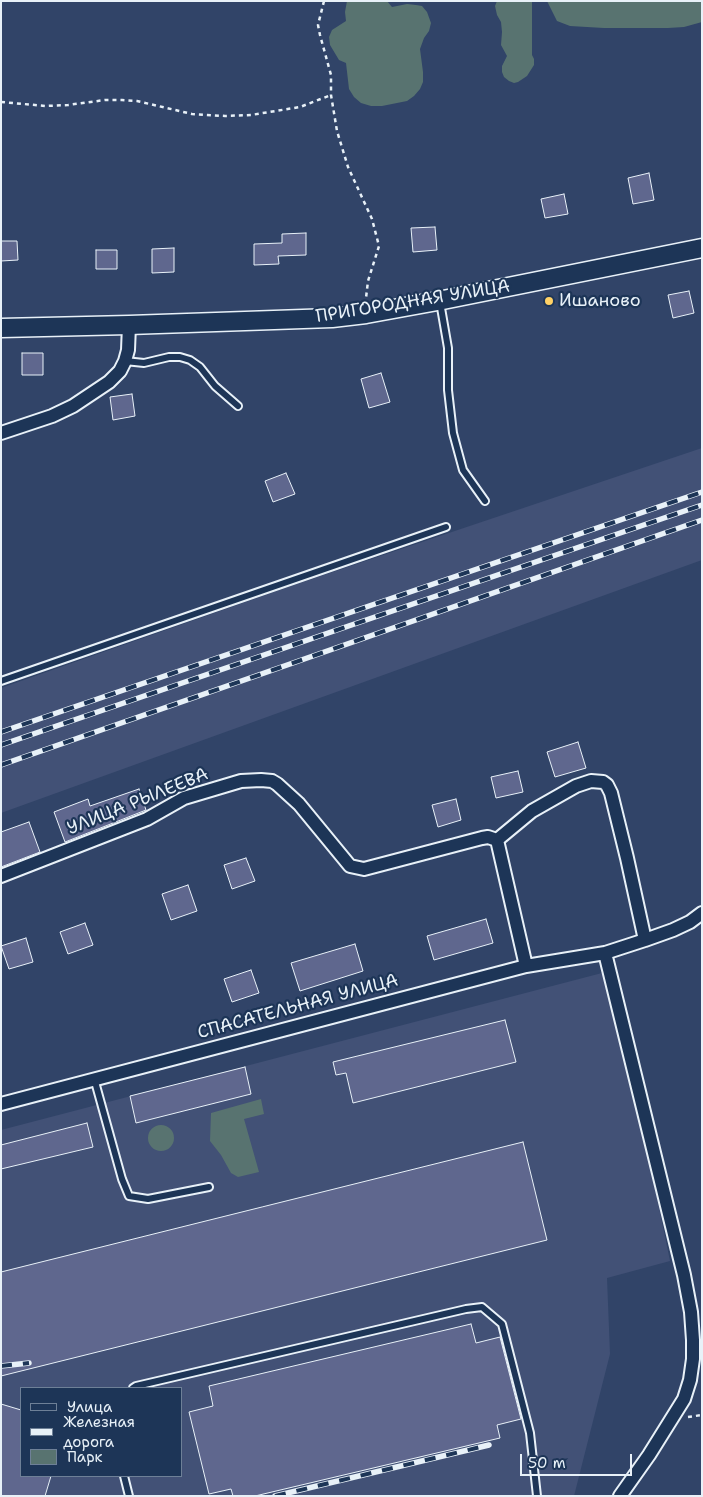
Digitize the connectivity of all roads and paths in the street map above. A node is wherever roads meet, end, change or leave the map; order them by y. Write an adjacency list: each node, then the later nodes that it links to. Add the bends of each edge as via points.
1 (324, 1): 2 (path, via 318,25 330,75)
2 (331, 95): 3 (path, via 287,110 251,115 192,114 122,100 46,106); 6 (path, via 342,150 372,219 379,246 368,281)
3 (1, 102)
4 (702, 248): 5 (main road, ПРИГОРОДНАЯ УЛИЦА)
5 (439, 301): 6 (main road, ПРИГОРОДНАЯ УЛИЦА); 12 (lane, via 448,348 453,433 463,470)
6 (366, 314): 7 (main road, ПРИГОРОДНАЯ УЛИЦА, via 312,320)
7 (129, 326): 8 (main road, ПРИГОРОДНАЯ УЛИЦА); 9 (street)
8 (1, 328)
9 (125, 361): 10 (lane, via 144,363 169,357 190,360); 11 (street, via 109,382 74,406)
10 (238, 406)
11 (1, 433)
12 (486, 501)
13 (446, 527): 14 (lane)
14 (1, 681)
15 (497, 840): 16 (street, УЛИЦА РЫЛЕЕВА, via 482,838 384,865 357,868 343,859 286,791 272,781 254,780 184,798 147,819); 18 (street, via 532,811 576,786 591,781 602,782 611,794); 20 (street)
16 (1, 876)
17 (702, 913): 18 (street, via 690,922)
18 (645, 940): 19 (street, СПАСАТЕЛЬНАЯ УЛИЦА)
19 (605, 953): 20 (street, СПАСАТЕЛЬНАЯ УЛИЦА); 28 (street, via 684,1275 693,1340 690,1380 684,1399)
20 (526, 966): 21 (street, СПАСАТЕЛЬНАЯ УЛИЦА)
21 (94, 1078): 22 (street, СПАСАТЕЛЬНАЯ УЛИЦА); 23 (lane, via 129,1196 148,1199)
22 (1, 1104)
23 (209, 1187)
24 (134, 1387): 27 (lane, via 482,1307 502,1324 530,1433)
25 (124, 1477): 26 (lane)
26 (129, 1496)
27 (537, 1496)
28 (620, 1496)

